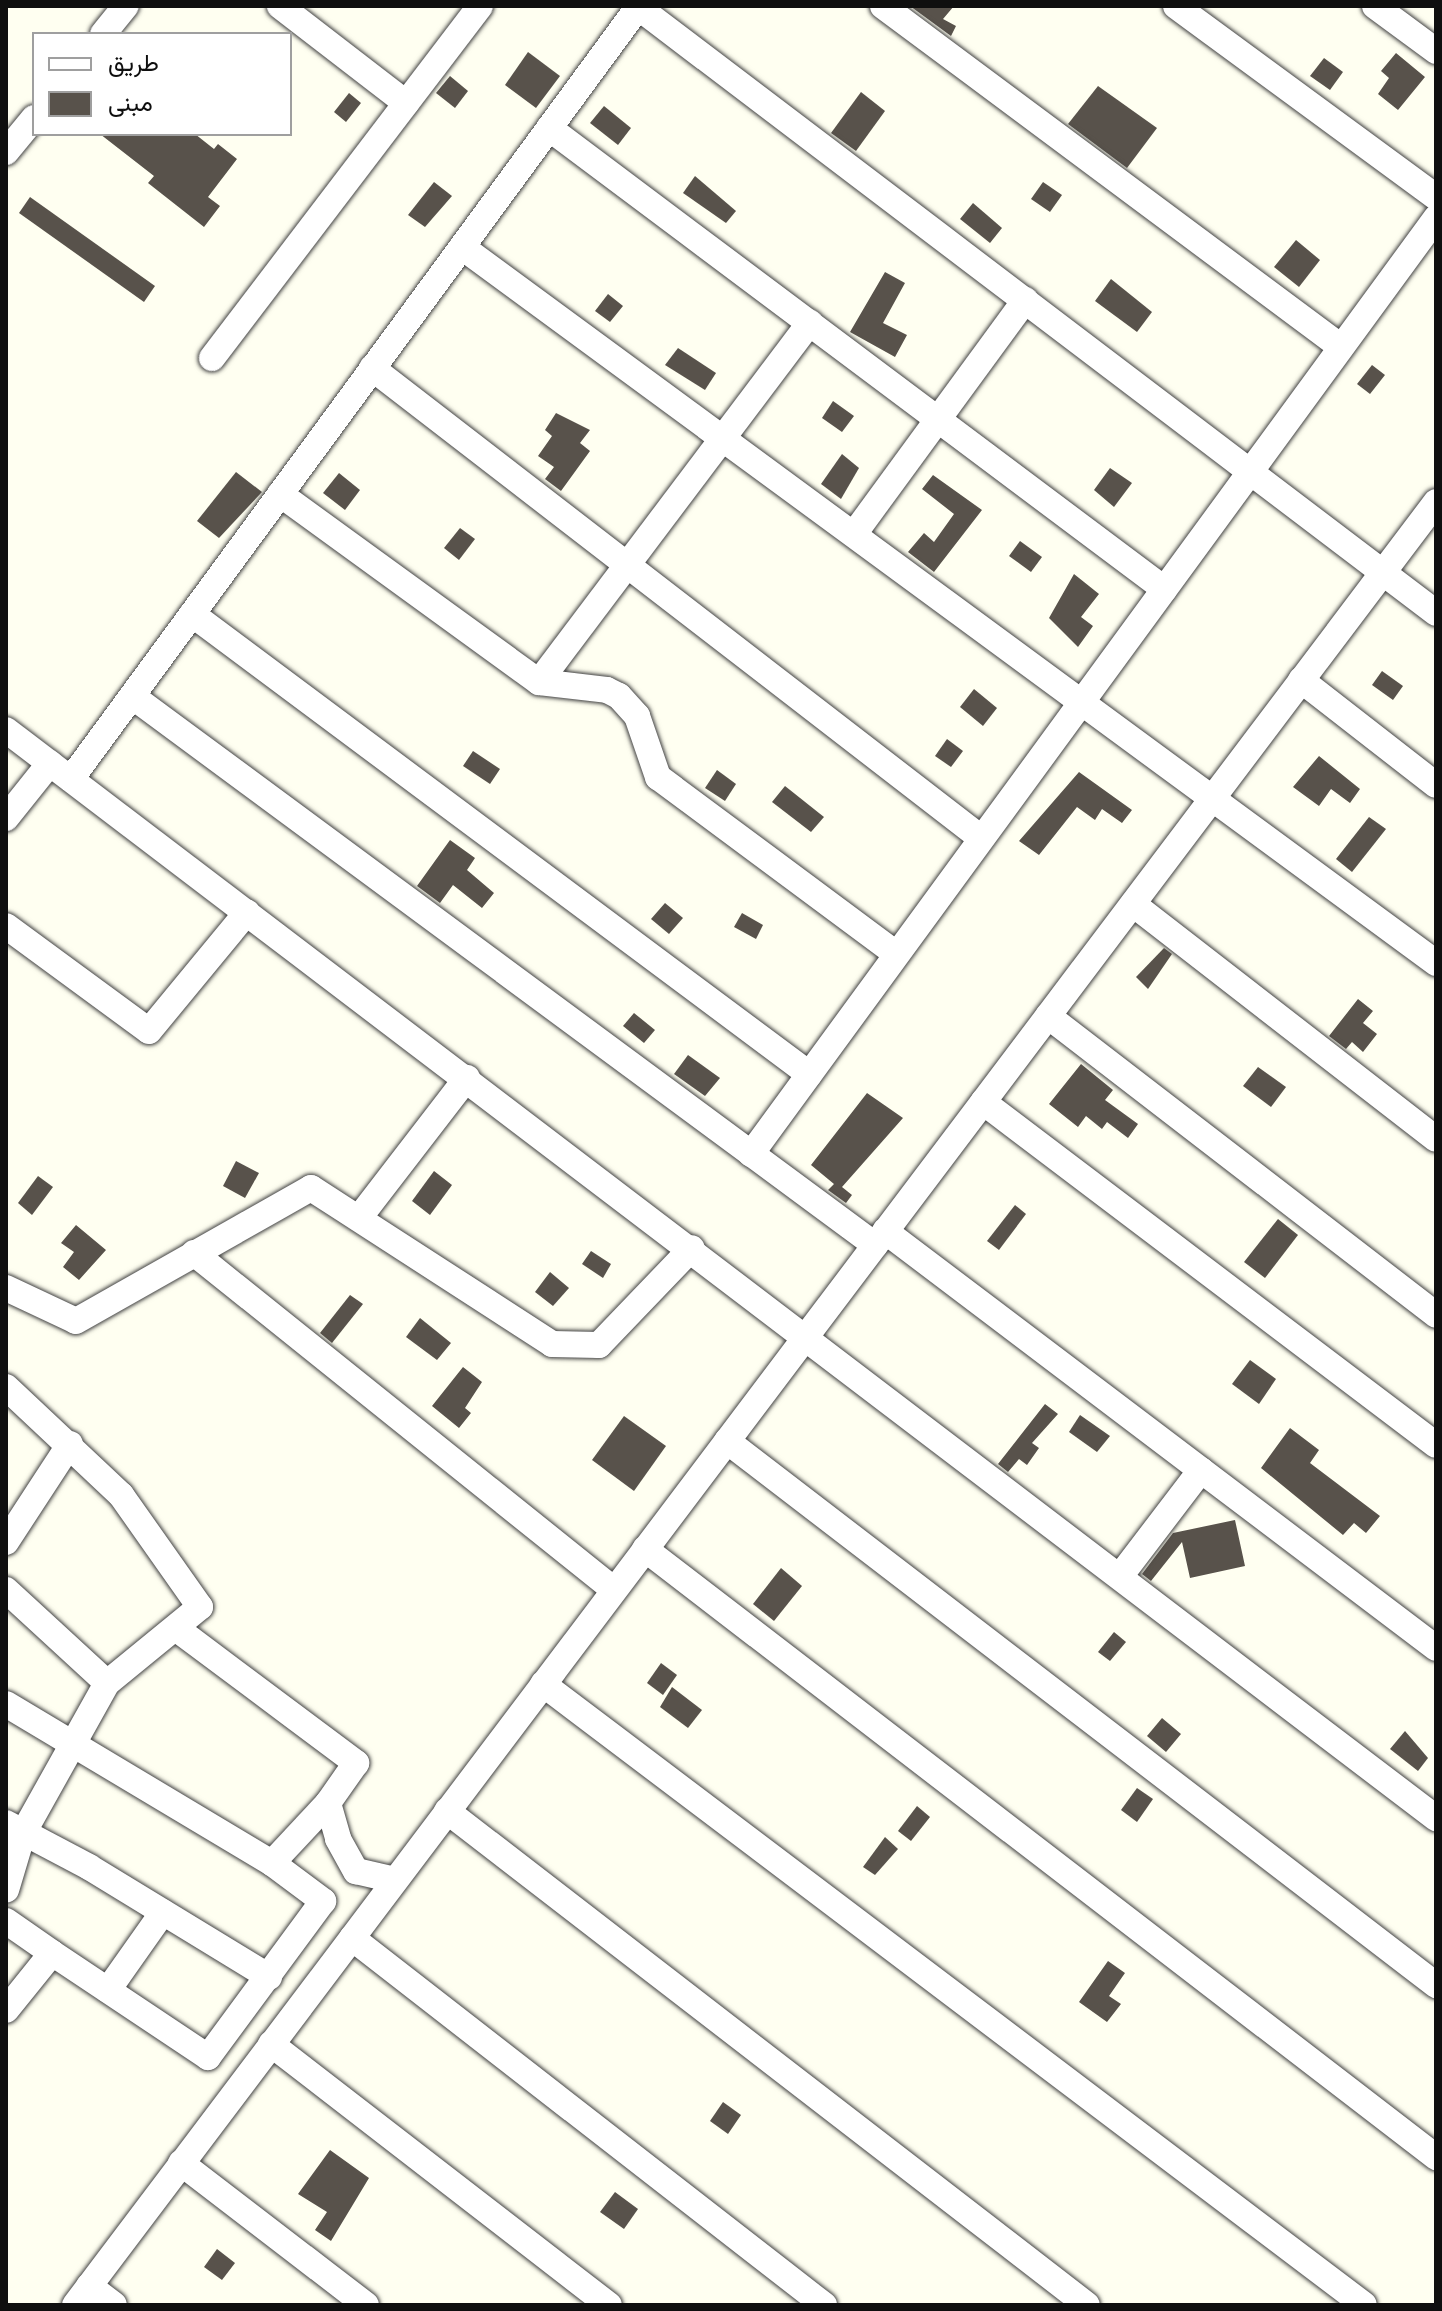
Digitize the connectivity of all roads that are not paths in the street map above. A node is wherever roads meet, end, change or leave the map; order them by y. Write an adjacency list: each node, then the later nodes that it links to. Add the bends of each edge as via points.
1 (126, 6): 8 (street)
2 (280, 6): 10 (street)
3 (480, 6): 10 (street)
4 (638, 6): 12 (street); 17 (street)
5 (883, 6): 19 (street)
6 (1176, 6): 14 (street)
7 (1375, 6): 9 (street)
8 (105, 32)
9 (1436, 51)
10 (406, 103): 20 (street)
11 (32, 120): 13 (street)
12 (549, 128): 16 (street); 18 (street)
13 (6, 152)
14 (1436, 197)
15 (1436, 218): 19 (street)
16 (462, 247): 21 (street); 23 (street)
17 (1025, 300): 22 (street); 24 (street)
18 (810, 323): 22 (street); 23 (street)
19 (1341, 347): 24 (street)
20 (212, 358)
21 (372, 368): 25 (street); 28 (street)
22 (938, 419): 27 (street); 30 (street)
23 (723, 438): 27 (street); 28 (street)
24 (1251, 471): 29 (street); 30 (street)
25 (280, 494): 32 (street); 34 (street)
26 (1436, 502): 29 (street)
27 (854, 534): 36 (street)
28 (627, 565): 34 (street); 43 (street)
29 (1383, 572): 31 (street); 33 (street)
30 (1164, 589): 36 (street)
31 (1436, 613)
32 (192, 614): 35 (street); 50 (street)
33 (1301, 680): 40 (street); 41 (street)
34 (539, 682): 47 (street, via 607,690 629,705 658,777)
35 (132, 696): 39 (street); 54 (street)
36 (1082, 701): 41 (street); 43 (street)
37 (6, 730): 38 (street)
38 (50, 763): 39 (street); 42 (street)
39 (71, 779): 45 (street)
40 (1436, 785)
41 (1213, 797): 44 (street); 48 (street)
42 (6, 818)
43 (981, 838): 47 (street)
44 (1133, 904): 49 (street); 53 (street)
45 (247, 912): 46 (street, via 149,1031); 51 (street)
46 (6, 926)
47 (896, 954): 50 (street)
48 (1436, 963)
49 (1048, 1016): 52 (street); 60 (street)
50 (809, 1074): 54 (street)
51 (467, 1078): 55 (street); 57 (street)
52 (983, 1102): 56 (street); 65 (street)
53 (1436, 1139)
54 (751, 1154): 56 (street)
55 (359, 1218): 57 (street, via 552,1344 599,1345); 58 (street, via 311,1188)
56 (880, 1238): 61 (street); 66 (street)
57 (692, 1248): 61 (street)
58 (194, 1253): 59 (street, via 76,1321); 71 (street)
59 (6, 1288)
60 (1436, 1315)
61 (807, 1335): 63 (street); 69 (street)
62 (6, 1387): 64 (street)
63 (727, 1441): 68 (street); 90 (street)
64 (70, 1444): 67 (street); 72 (street, via 133,1509 200,1607)
65 (1436, 1445)
66 (1201, 1470): 69 (street); 73 (street)
67 (6, 1542)
68 (645, 1549): 71 (street); 94 (street)
69 (1121, 1575): 80 (street)
70 (6, 1590): 74 (street)
71 (614, 1590): 75 (street)
72 (177, 1629): 74 (street); 78 (street, via 356,1763)
73 (1436, 1648)
74 (107, 1683): 77 (street)
75 (543, 1684): 79 (street); 102 (street)
76 (6, 1704): 77 (street)
77 (74, 1743): 81 (street); 82 (street)
78 (328, 1803): 82 (street); 83 (street, via 338,1839 356,1871)
79 (447, 1811): 83 (street); 101 (street)
80 (1436, 1818)
81 (14, 1828): 84 (street); 85 (street)
82 (272, 1863): 89 (street, via 323,1901)
83 (395, 1880): 87 (street)
84 (6, 1890)
85 (163, 1912): 89 (street); 91 (street)
86 (6, 1921): 88 (street)
87 (352, 1938): 93 (street); 100 (street)
88 (52, 1953): 91 (street); 92 (street)
89 (269, 1977): 91 (street, via 208,2057)
90 (1436, 1985)
91 (108, 1990)
92 (6, 2010)
93 (271, 2044): 95 (street); 99 (street)
94 (1436, 2157)
95 (181, 2163): 96 (street); 98 (street)
96 (82, 2296): 97 (street)
97 (114, 2305)
98 (366, 2305)
99 (609, 2305)
100 (824, 2305)
101 (1087, 2305)
102 (1364, 2305)

